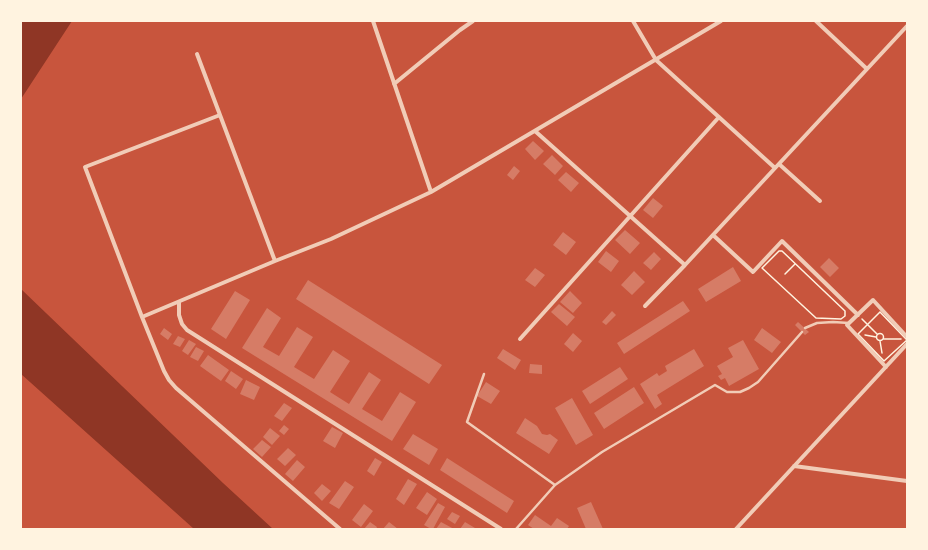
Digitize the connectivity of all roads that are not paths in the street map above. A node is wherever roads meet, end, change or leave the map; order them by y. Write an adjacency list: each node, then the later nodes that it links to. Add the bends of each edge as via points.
1 (373, 21): 10 (street)
2 (473, 21): 10 (street)
3 (633, 21): 8 (street)
4 (721, 21): 8 (street)
5 (816, 21): 9 (street)
6 (907, 26): 9 (street)
7 (197, 54): 11 (street)
8 (656, 60): 12 (street); 13 (street)
9 (867, 69): 14 (street)
10 (394, 84): 16 (street)
11 (220, 116): 20 (street); 25 (street, via 85,167)
12 (719, 117): 15 (street); 18 (street)
13 (536, 131): 16 (street); 18 (street)
14 (779, 164): 15 (street); 17 (street)
15 (775, 168): 19 (street)
16 (431, 192): 20 (street, via 331,239)
17 (820, 201)
18 (630, 216): 21 (street); 29 (street)
19 (713, 235): 21 (street); 24 (street, via 753,272 782,241)
20 (275, 260): 22 (street)
21 (685, 265): 23 (street)
22 (179, 302): 25 (street); 38 (street, via 179,315 187,330)
23 (645, 306)
24 (858, 315): 26 (street); 30 (street, via 875,300)
25 (142, 317): 37 (street, via 164,371 176,388)
26 (850, 323): 27 (lane, via 817,323); 32 (street, via 848,326)
27 (805, 328)
28 (802, 332): 36 (lane, via 758,382 749,388 740,392 727,392 715,385 602,452)
29 (520, 339)
30 (907, 339)
31 (907, 344): 32 (street)
32 (886, 367): 34 (street)
33 (484, 374): 36 (lane, via 467,422)
34 (794, 466): 35 (street); 40 (street)
35 (907, 481)
36 (555, 485): 39 (lane)
37 (340, 529)
38 (501, 529)
39 (516, 529)
40 (736, 529)

